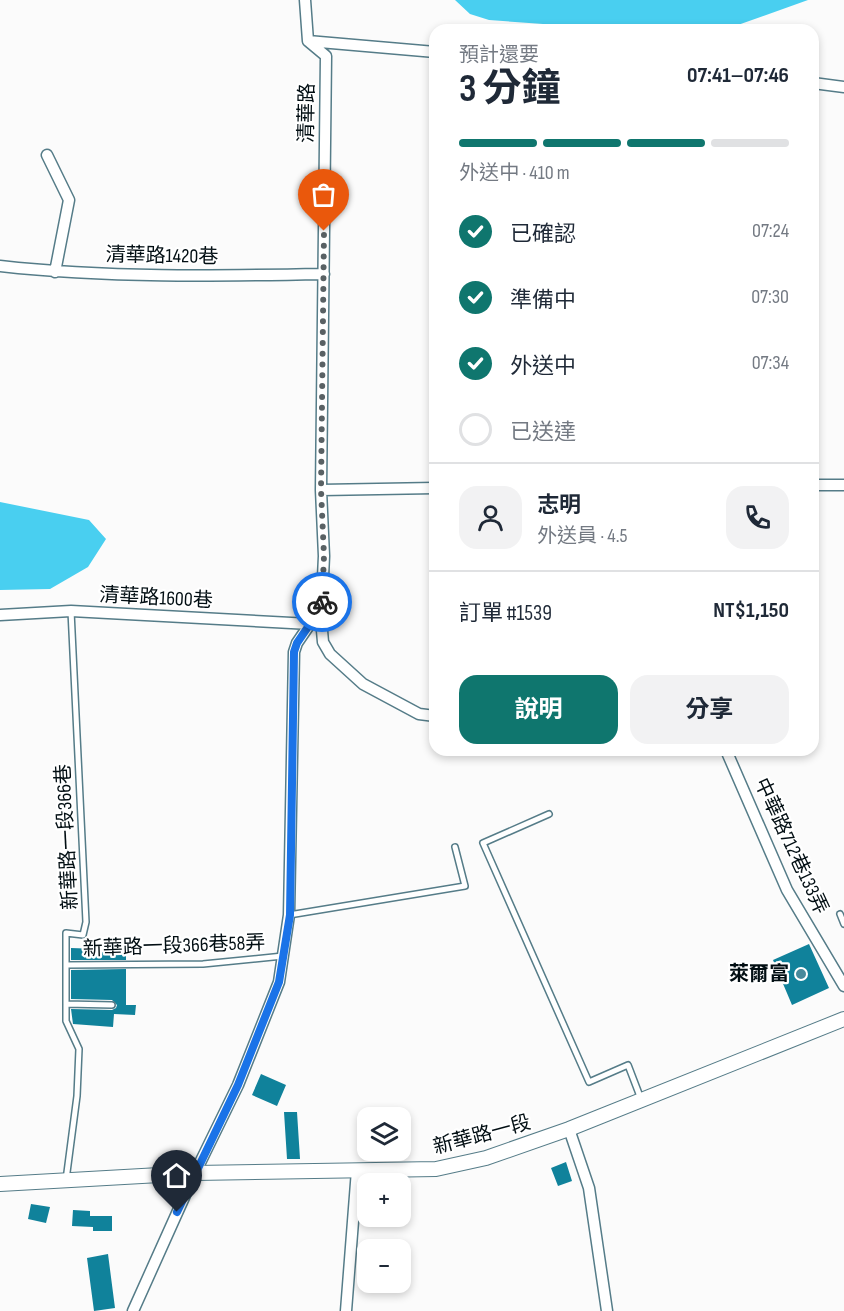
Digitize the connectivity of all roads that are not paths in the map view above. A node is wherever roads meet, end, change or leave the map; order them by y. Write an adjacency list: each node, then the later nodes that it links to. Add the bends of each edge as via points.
1 (305, 0): 2 (street)
2 (308, 41): 3 (street); 9 (street, 清華路, via 326,56)
3 (429, 51)
4 (819, 84): 5 (street)
5 (844, 87)
6 (47, 155): 8 (street, via 69,200)
7 (0, 266): 8 (street, 清華路1420巷)
8 (56, 272): 9 (street, 清華路1420巷)
9 (324, 274): 13 (street, 清華路)
10 (819, 485): 11 (street)
11 (844, 485)
12 (429, 488): 13 (street)
13 (321, 490): 16 (street, 清華路)
14 (71, 611): 15 (street, 清華路1600巷); 17 (street, 清華路1600巷); 26 (lane, 新華路一段366巷, via 87,922 83,935 66,933)
15 (0, 615)
16 (321, 619): 17 (street); 18 (street, 清華路, via 323,642 330,654 363,684 419,714)
17 (310, 624): 22 (street, via 294,652)
18 (429, 715)
19 (729, 756): 27 (street, 中華路712巷133弄, via 787,890)
20 (549, 814): 31 (lane, via 483,843 589,1082 628,1065)
21 (455, 847): 22 (lane, via 465,886)
22 (290, 915): 25 (street)
23 (840, 915): 24 (lane)
24 (844, 924)
25 (283, 956): 26 (lane, 新華路一段366巷58弄, via 202,964); 34 (street, via 279,982 238,1085)
26 (66, 965): 28 (lane, 新華路一段366巷)
27 (844, 986)
28 (66, 1004): 29 (lane); 35 (lane, 新華路一段366巷, via 66,1021 80,1049)
29 (112, 1005)
30 (844, 1019): 31 (street, 新華路一段)
31 (641, 1099): 32 (street, 新華路一段)
32 (569, 1129): 33 (street, 新華路一段, via 486,1158 436,1169); 39 (street, via 589,1188)
33 (357, 1170): 34 (street, 新華路一段); 38 (street)
34 (195, 1173): 35 (street, 新華路一段); 37 (street)
35 (66, 1182): 36 (street, 新華路一段)
36 (0, 1184)
37 (134, 1311)
38 (346, 1311)
39 (607, 1311)

